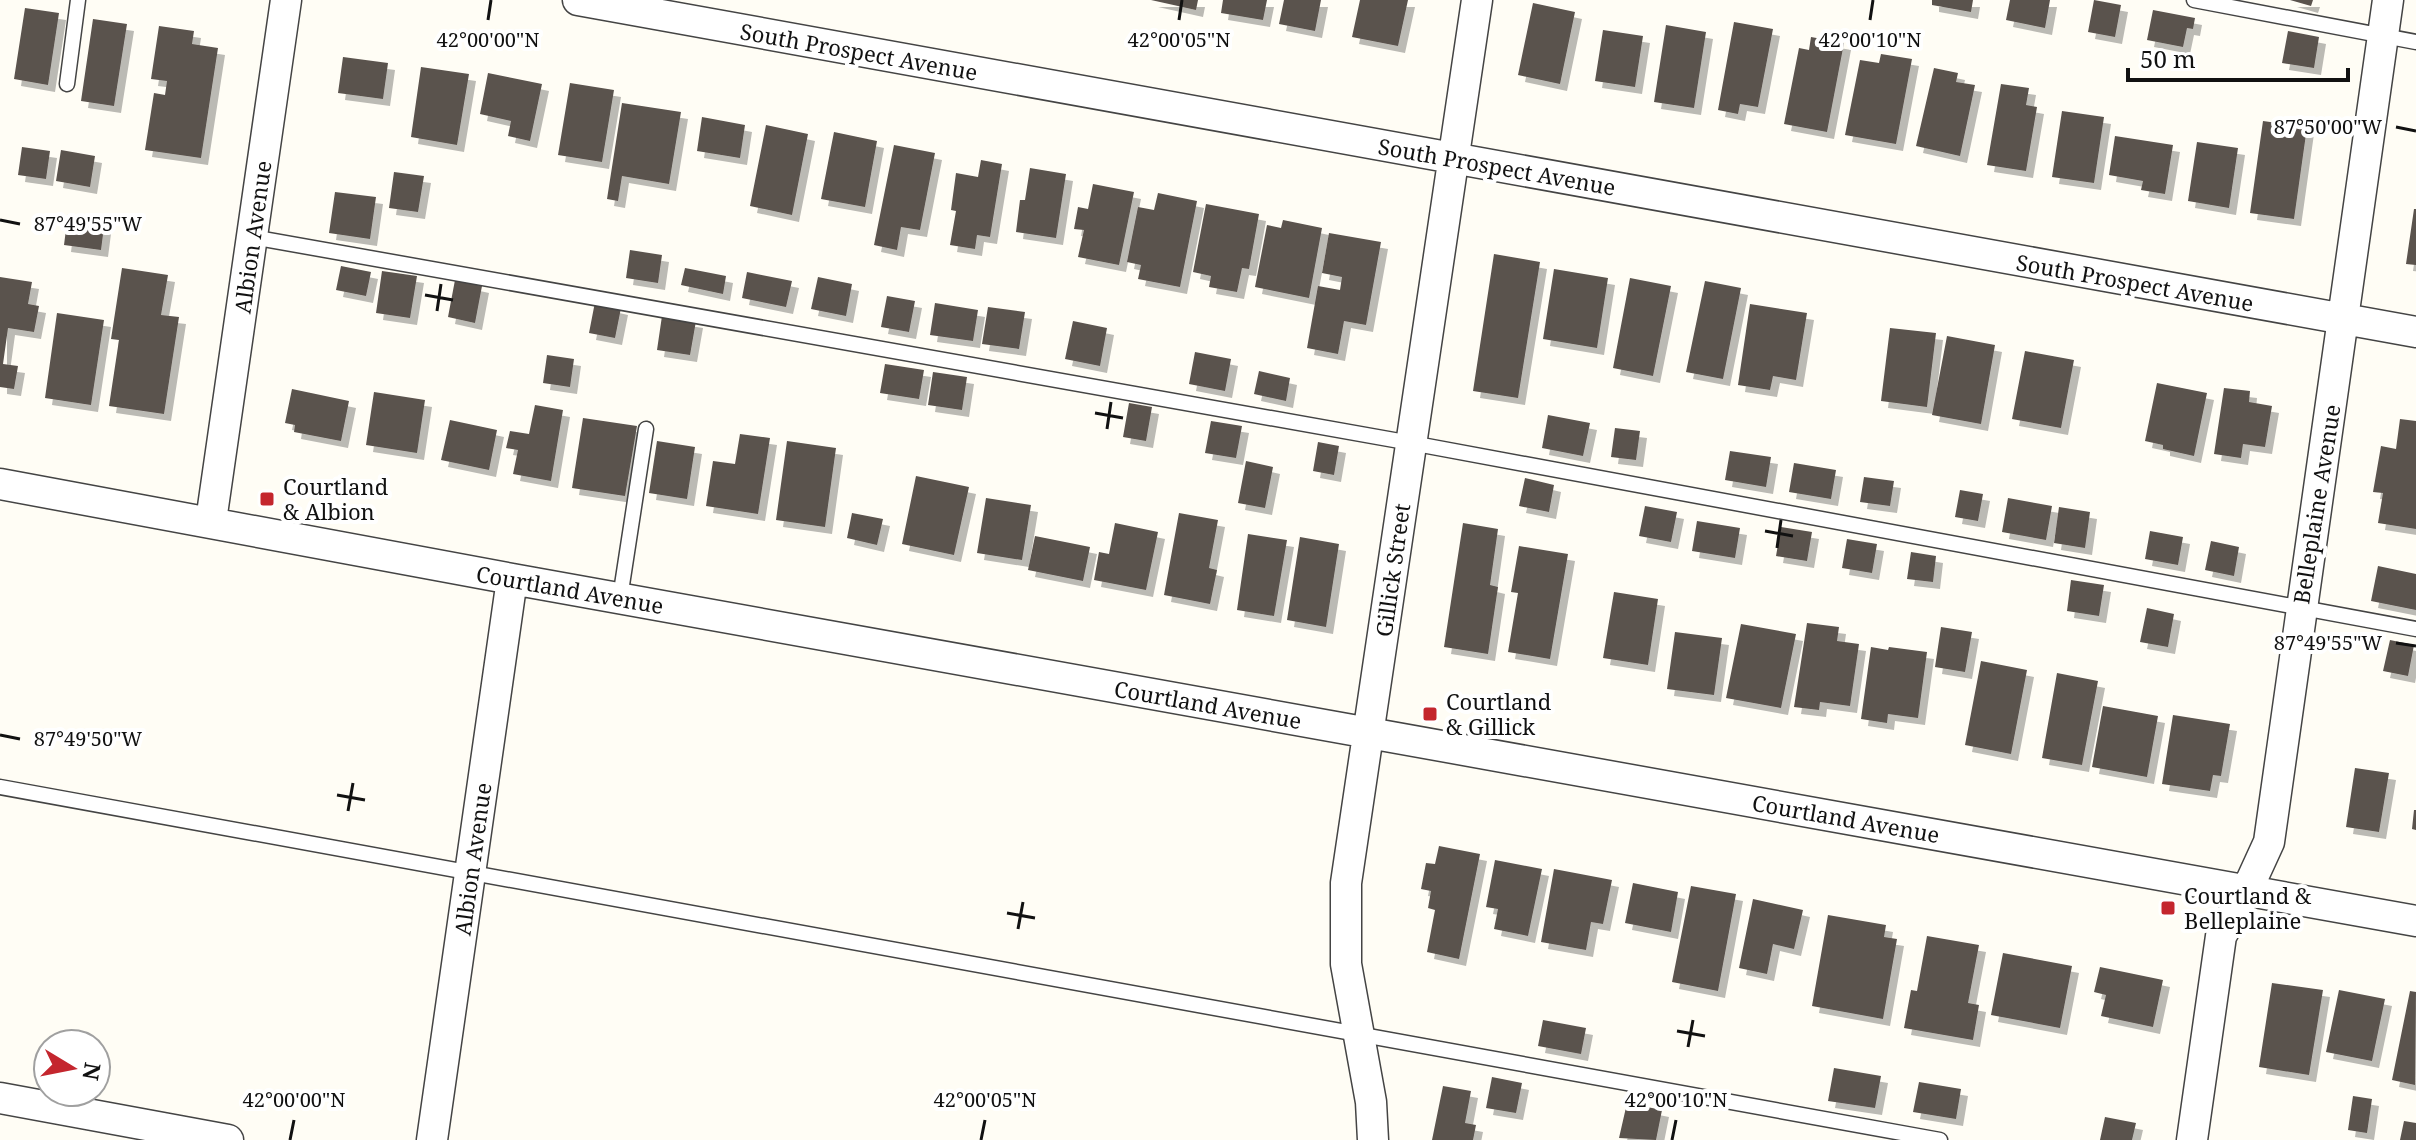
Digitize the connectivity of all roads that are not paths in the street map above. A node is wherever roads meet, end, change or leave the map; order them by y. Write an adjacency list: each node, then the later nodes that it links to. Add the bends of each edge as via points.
1 (78, 0): 9 (lane)
2 (286, 0): 11 (street, Albion Avenue)
3 (578, 0): 10 (street, South Prospect Avenue)
4 (1477, 0): 10 (street, Gillick Street)
5 (2194, 0): 7 (lane)
6 (2388, 0): 7 (street, Belleplaine Avenue)
7 (2383, 36): 8 (lane); 12 (street, Belleplaine Avenue)
8 (2416, 42)
9 (67, 84)
10 (1453, 159): 12 (street, South Prospect Avenue); 15 (street, Gillick Street)
11 (252, 237): 15 (lane); 17 (street, Albion Avenue)
12 (2344, 319): 13 (street, South Prospect Avenue); 20 (street, Belleplaine Avenue)
13 (2416, 332)
14 (646, 429): 19 (lane)
15 (1411, 443): 20 (lane); 22 (street, Gillick Street)
16 (0, 484): 17 (street, Courtland Avenue)
17 (211, 521): 18 (street, Courtland Avenue)
18 (512, 579): 19 (street, Courtland Avenue); 24 (street, Albion Avenue)
19 (620, 598): 22 (street, Courtland Avenue)
20 (2300, 607): 21 (lane); 25 (street, Belleplaine Avenue, via 2269,842)
21 (2416, 629)
22 (1368, 733): 25 (street, Courtland Avenue); 27 (street, Gillick Street, via 1346,883 1346,964)
23 (0, 787): 24 (lane)
24 (470, 873): 27 (lane); 30 (street, Albion Avenue)
25 (2247, 890): 26 (street, Courtland Avenue); 33 (street, Belleplaine Avenue, via 2221,936)
26 (2416, 921)
27 (1360, 1034): 31 (street, Gillick Street); 32 (lane)
28 (0, 1098): 29 (street)
29 (228, 1140)
30 (432, 1140)
31 (1373, 1140)
32 (1940, 1140)
33 (2192, 1140)

